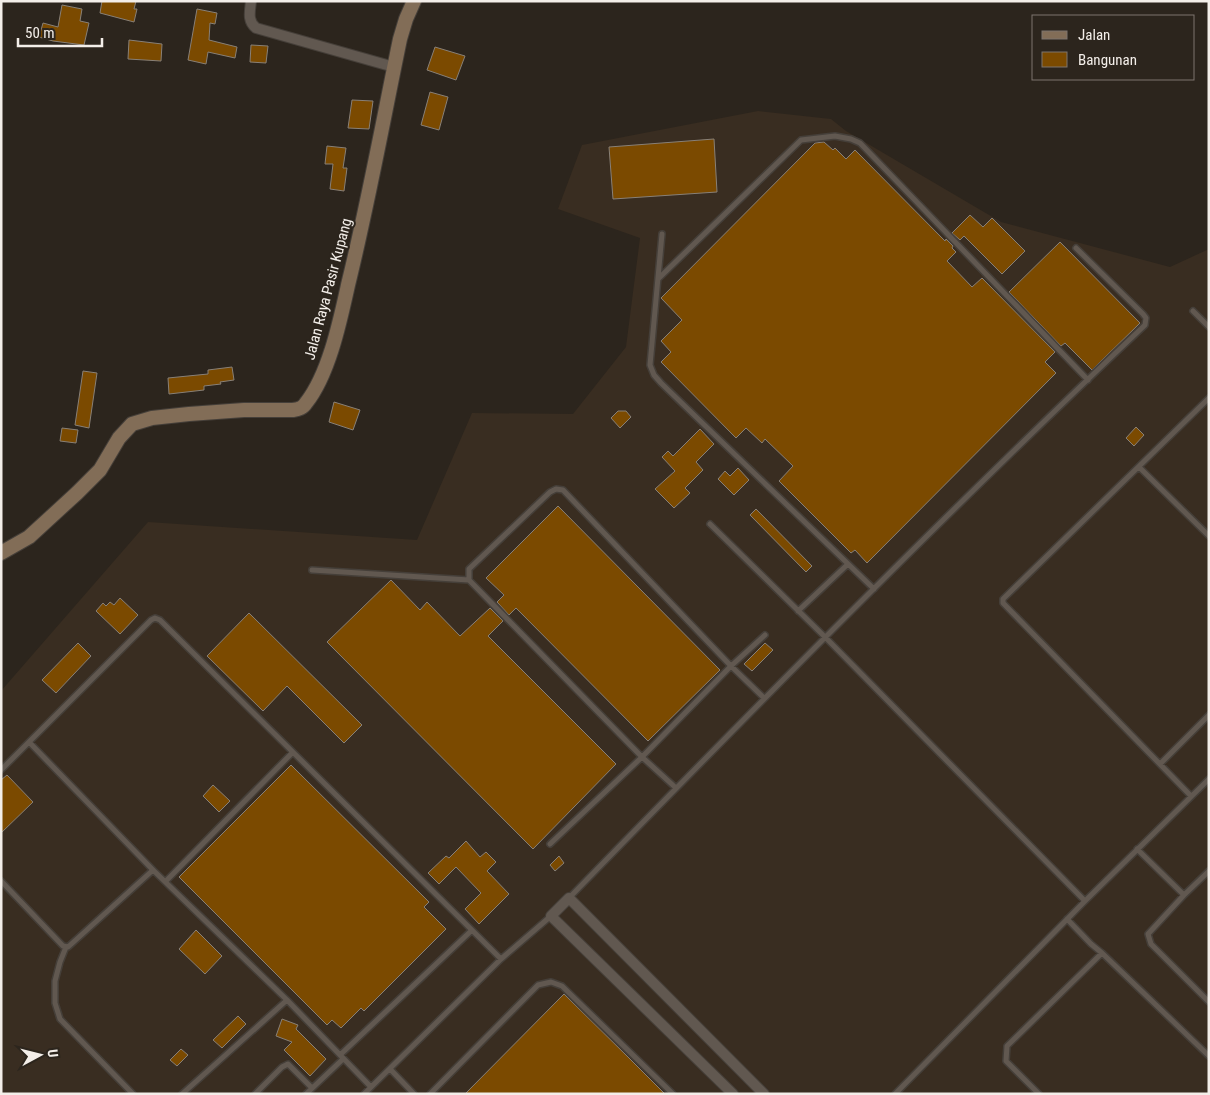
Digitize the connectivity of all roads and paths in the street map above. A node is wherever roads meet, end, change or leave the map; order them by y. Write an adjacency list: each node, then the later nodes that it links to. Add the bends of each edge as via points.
1 (251, 1): 3 (street, via 250,20 256,28)
2 (414, 1): 3 (street, Jalan Raya Pasir Kupang)
3 (394, 67): 14 (street, Jalan Raya Pasir Kupang, via 336,336 319,382 305,404 298,410 189,414 132,424 119,438 100,470 77,493 30,537)
4 (662, 234): 6 (lane)
5 (1076, 248): 9 (lane, via 1146,318 1145,325)
6 (658, 279): 9 (lane, via 801,140 835,136 851,139 860,143); 15 (lane, via 650,365 660,383)
7 (1193, 311): 8 (lane)
8 (1209, 327)
9 (1088, 380): 18 (lane)
10 (1209, 398): 11 (lane)
11 (1139, 467): 13 (lane); 28 (lane, via 1002,603)
12 (710, 524): 19 (lane)
13 (1209, 536)
14 (1, 553)
15 (848, 564): 18 (lane); 19 (lane)
16 (312, 570): 17 (lane)
17 (468, 580): 22 (lane, via 468,569 544,498 556,489 564,490); 27 (lane)
18 (874, 589): 21 (lane)
19 (798, 611): 21 (lane)
20 (765, 635): 22 (lane)
21 (826, 638): 23 (lane); 41 (lane)
22 (731, 666): 23 (lane); 27 (lane)
23 (764, 698): 31 (lane)
24 (1209, 714): 28 (lane)
25 (29, 742): 26 (lane, via 155,618); 29 (lane); 35 (lane)
26 (292, 753): 38 (lane); 44 (lane)
27 (642, 758): 31 (lane); 33 (lane)
28 (1160, 764): 32 (lane)
29 (1, 770)
30 (1209, 779): 32 (lane)
31 (676, 788): 40 (lane)
32 (1191, 796): 34 (lane)
33 (550, 844)
34 (1137, 849): 39 (lane); 41 (lane)
35 (153, 870): 38 (lane); 45 (lane)
36 (1209, 871): 39 (lane)
37 (1, 881): 45 (lane)
38 (166, 881): 48 (lane)
39 (1184, 896): 49 (lane, via 1148,934 1148,939)
40 (569, 898): 42 (street); 64 (street)
41 (1085, 901): 43 (lane)
42 (551, 916): 47 (lane); 63 (street)
43 (1067, 919): 46 (lane); 65 (lane)
44 (471, 931): 47 (lane); 51 (lane)
45 (66, 947): 55 (lane, via 55,981 57,1013)
46 (1102, 953): 50 (lane); 66 (lane, via 1007,1046 1006,1061)
47 (501, 959): 52 (lane)
48 (287, 1000): 51 (lane); 56 (lane)
49 (1209, 1002)
50 (1209, 1056)
51 (342, 1057): 53 (lane); 54 (lane)
52 (390, 1069): 53 (lane); 60 (lane)
53 (371, 1087): 59 (lane)
54 (312, 1088): 57 (lane, via 288,1064); 58 (lane)
55 (133, 1094)
56 (182, 1094)
57 (255, 1094)
58 (306, 1094)
59 (364, 1094)
60 (414, 1094)
61 (430, 1094): 62 (lane, via 538,986 551,982 562,986)
62 (673, 1094)
63 (733, 1094)
64 (764, 1094)
65 (895, 1094)
66 (1039, 1094)

